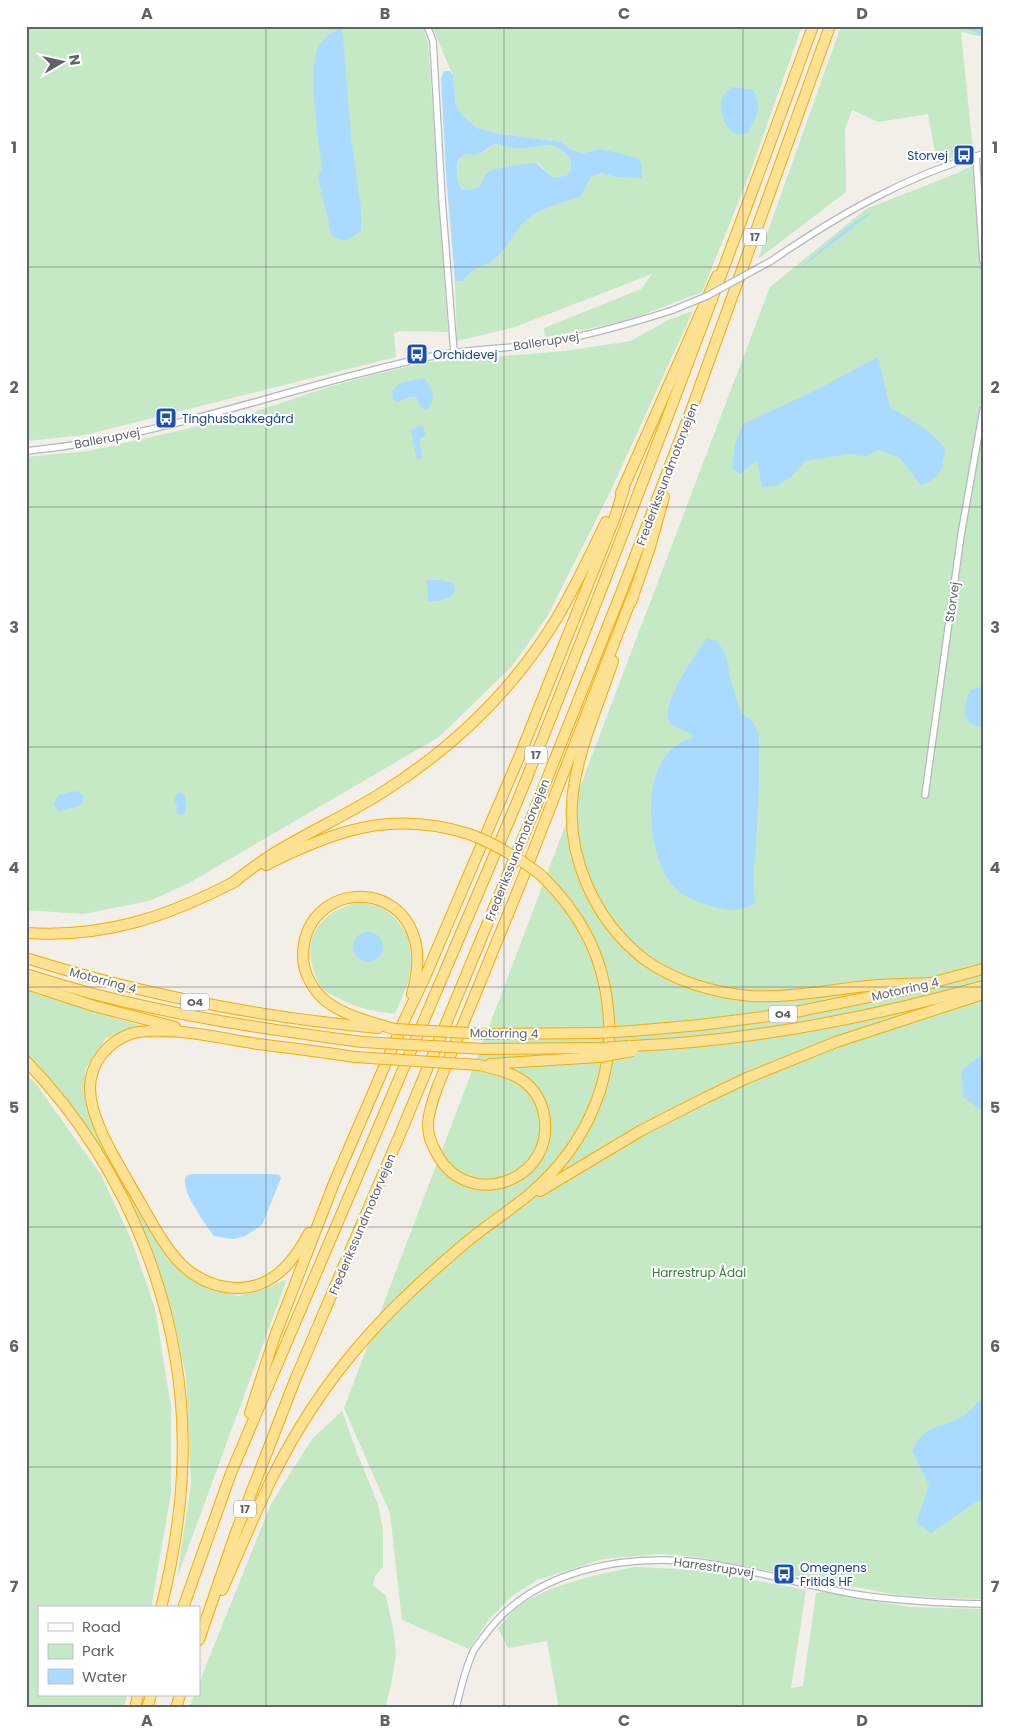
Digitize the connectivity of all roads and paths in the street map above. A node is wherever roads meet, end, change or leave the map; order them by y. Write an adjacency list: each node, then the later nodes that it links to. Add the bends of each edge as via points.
1 (427, 26): 8 (street, via 433,41)
2 (813, 26): 6 (highway, Frederikssundmotorvejen / 17)
3 (830, 26): 10 (highway, Frederikssundmotorvejen / 17)
4 (983, 154): 5 (street, Ballerupvej)
5 (976, 156): 7 (street); 8 (street, Ballerupvej, bridge, via 884,192 810,234 771,261 707,296 673,310 628,325 540,344)
6 (734, 244): 12 (highway, via 712,285); 32 (highway, Frederikssundmotorvejen / 17, via 632,514 517,802)
7 (983, 261)
8 (454, 352): 11 (street, Ballerupvej, via 400,363 124,436)
9 (983, 410): 14 (street, Storvej)
10 (677, 447): 13 (highway, via 650,547); 36 (highway, Frederikssundmotorvejen / 17, via 535,810 295,1380 236,1532)
11 (26, 451)
12 (624, 488): 15 (highway, via 553,625 504,691 428,761 383,792 270,856); 24 (highway, via 520,754)
13 (632, 596): 20 (highway, via 623,634 579,762 573,792 574,840 581,868 590,892 606,918 645,959 676,976 719,992 780,996); 29 (highway, via 431,1108 428,1125 431,1143 447,1169 461,1179 494,1185 522,1174 533,1164 541,1150 545,1120 534,1092 524,1081 514,1074)
14 (925, 796)
15 (231, 884): 16 (highway, via 147,920 83,933); 31 (highway, bridge, via 337,833 367,826 428,824 469,834 524,861 571,908 594,949 602,972 610,1040 601,1088 573,1148)
16 (26, 933)
17 (26, 958): 25 (highway, Motorring 4 / O4, via 190,1001 277,1016)
18 (983, 969): 20 (highway, Motorring 4 / O4)
19 (26, 974): 27 (highway, Motorring 4 / O4, bridge, via 119,1000 274,1031 362,1042)
20 (932, 983): 25 (highway, Motorring 4 / O4, bridge, via 786,1014 632,1031 489,1034 394,1030)
21 (26, 984): 26 (highway, via 94,1006)
22 (983, 986): 27 (highway, Motorring 4 / O4, bridge, via 883,1011 789,1029)
23 (983, 994): 31 (highway, via 836,1042 748,1078 642,1130)
24 (404, 1021): 25 (highway, via 417,976 415,939 401,913 376,898 363,896 335,902 322,911 307,933 303,959 311,984 325,1001); 30 (highway)
25 (370, 1024)
26 (213, 1036): 29 (highway, bridge, via 355,1057); 30 (highway, via 156,1031 131,1034 106,1050 94,1067 91,1080 92,1103 105,1138 174,1255 195,1276 218,1286 240,1288 264,1283 280,1273 298,1252)
27 (600, 1052): 29 (highway)
28 (26, 1061): 34 (highway, via 69,1110 116,1183 151,1263 164,1306 180,1388 182,1473 173,1554)
29 (479, 1065)
30 (334, 1183): 32 (highway, via 275,1336)
31 (517, 1204): 37 (highway, via 410,1291 363,1341 330,1384 297,1433 270,1482)
32 (231, 1474): 35 (highway, Frederikssundmotorvejen / 17)
33 (983, 1604): 42 (street, Harrestrupvej, via 916,1602 871,1596 698,1562 661,1560 603,1566 542,1586 495,1621 475,1649)
34 (161, 1606)
35 (183, 1606)
36 (200, 1638)
37 (200, 1639)
38 (151, 1696): 40 (highway)
39 (180, 1696): 41 (highway)
40 (147, 1708)
41 (176, 1708)
42 (456, 1708)

